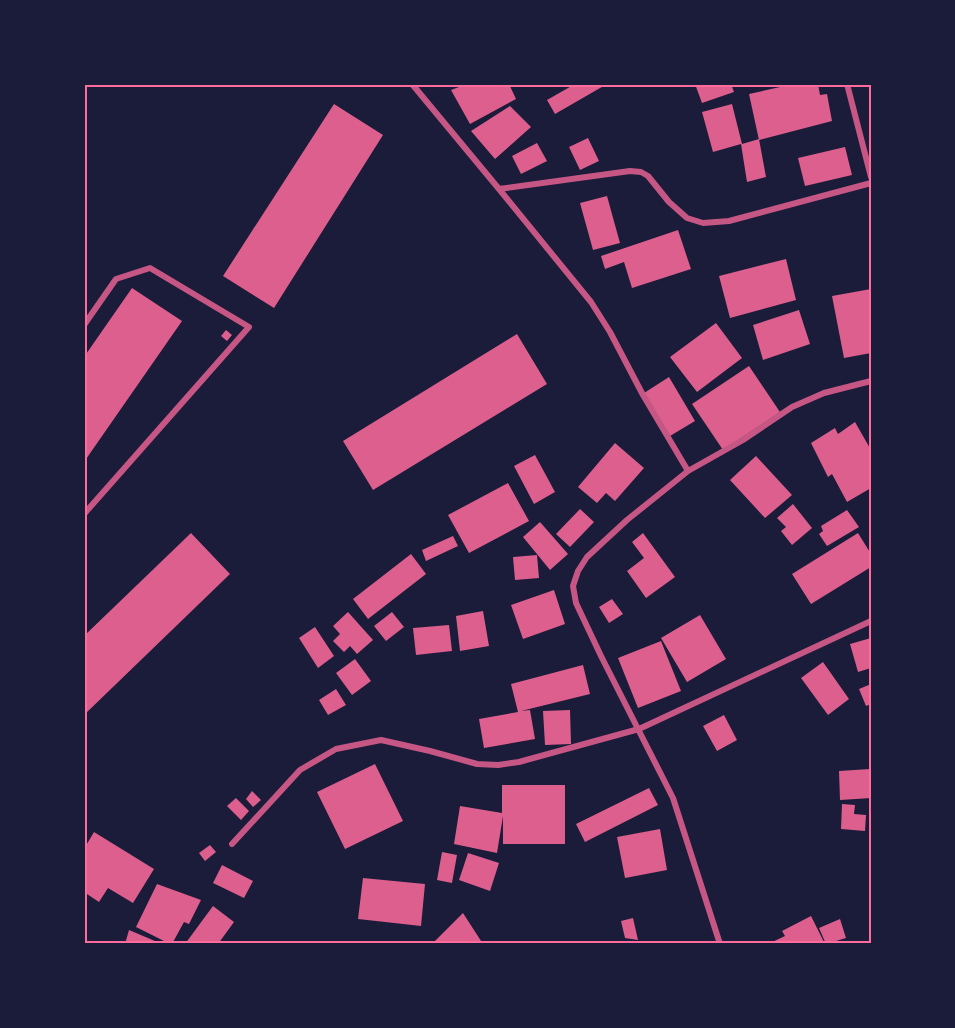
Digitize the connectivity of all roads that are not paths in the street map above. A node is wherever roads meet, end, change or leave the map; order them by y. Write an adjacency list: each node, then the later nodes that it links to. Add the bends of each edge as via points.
1 (412, 84): 5 (street)
2 (847, 84): 3 (street)
3 (871, 177)
4 (871, 183): 5 (street, via 729,221 703,223 687,219 641,172)
5 (499, 189): 8 (street, via 591,302)
6 (84, 325): 9 (street, via 116,279 150,268 249,327)
7 (871, 381): 8 (street, via 824,393 792,407)
8 (688, 471): 11 (street, via 587,557 573,586 576,603)
9 (84, 514)
10 (871, 621): 11 (street)
11 (639, 729): 12 (street, via 498,765 477,764 381,740 336,749 300,770); 13 (street, via 673,798)
12 (232, 844)
13 (720, 944)

